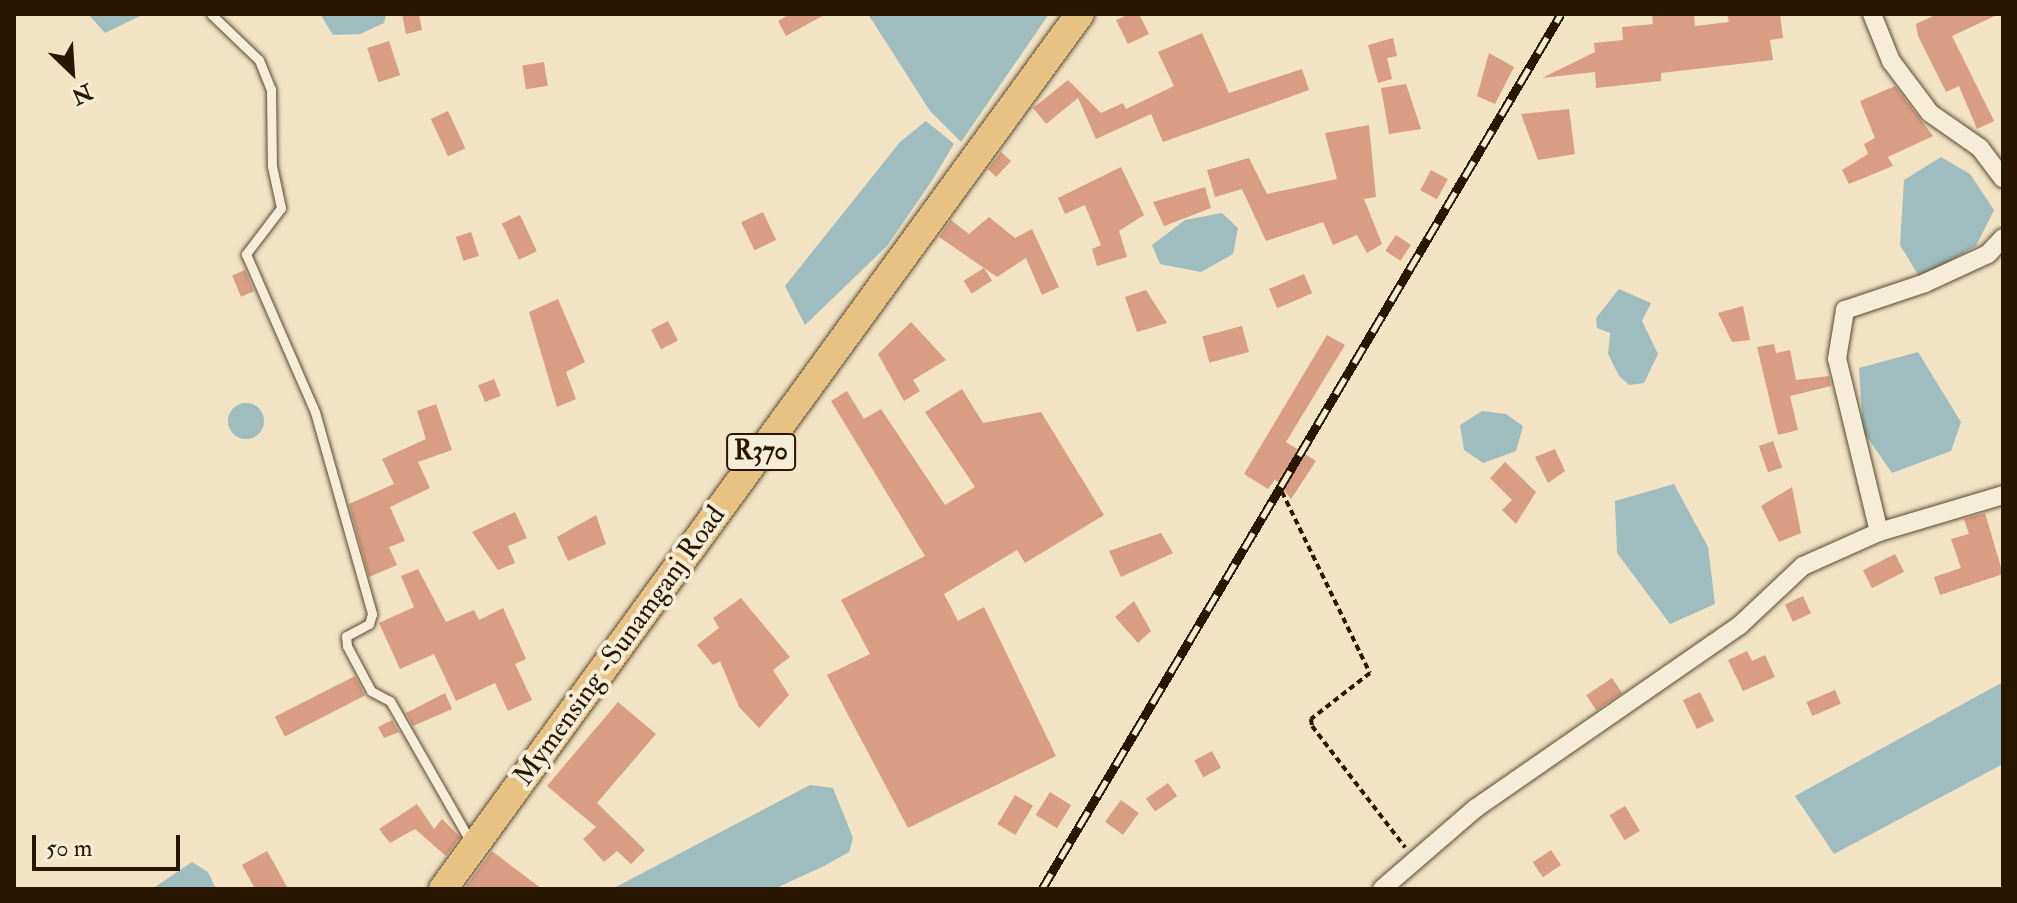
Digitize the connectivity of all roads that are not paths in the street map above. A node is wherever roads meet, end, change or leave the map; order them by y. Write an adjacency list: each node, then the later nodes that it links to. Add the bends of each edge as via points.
1 (211, 14): 8 (lane, via 259,60 271,89 272,166 281,208 246,254 315,412 372,614 369,624 346,636 347,646 371,691 390,701)
2 (1080, 14): 8 (main road, Mymensing -Sunamganj Road / R370)
3 (1872, 14): 4 (street, via 1891,61 1930,113 1980,148)
4 (2003, 178)
5 (2003, 238): 7 (street, via 1988,254 1925,283 1845,310 1837,359)
6 (2003, 495): 7 (street)
7 (1879, 532): 10 (street, via 1803,566 1739,626 1414,858)
8 (474, 847): 9 (main road, Mymensing -Sunamganj Road / R370)
9 (443, 889)
10 (1382, 889)

